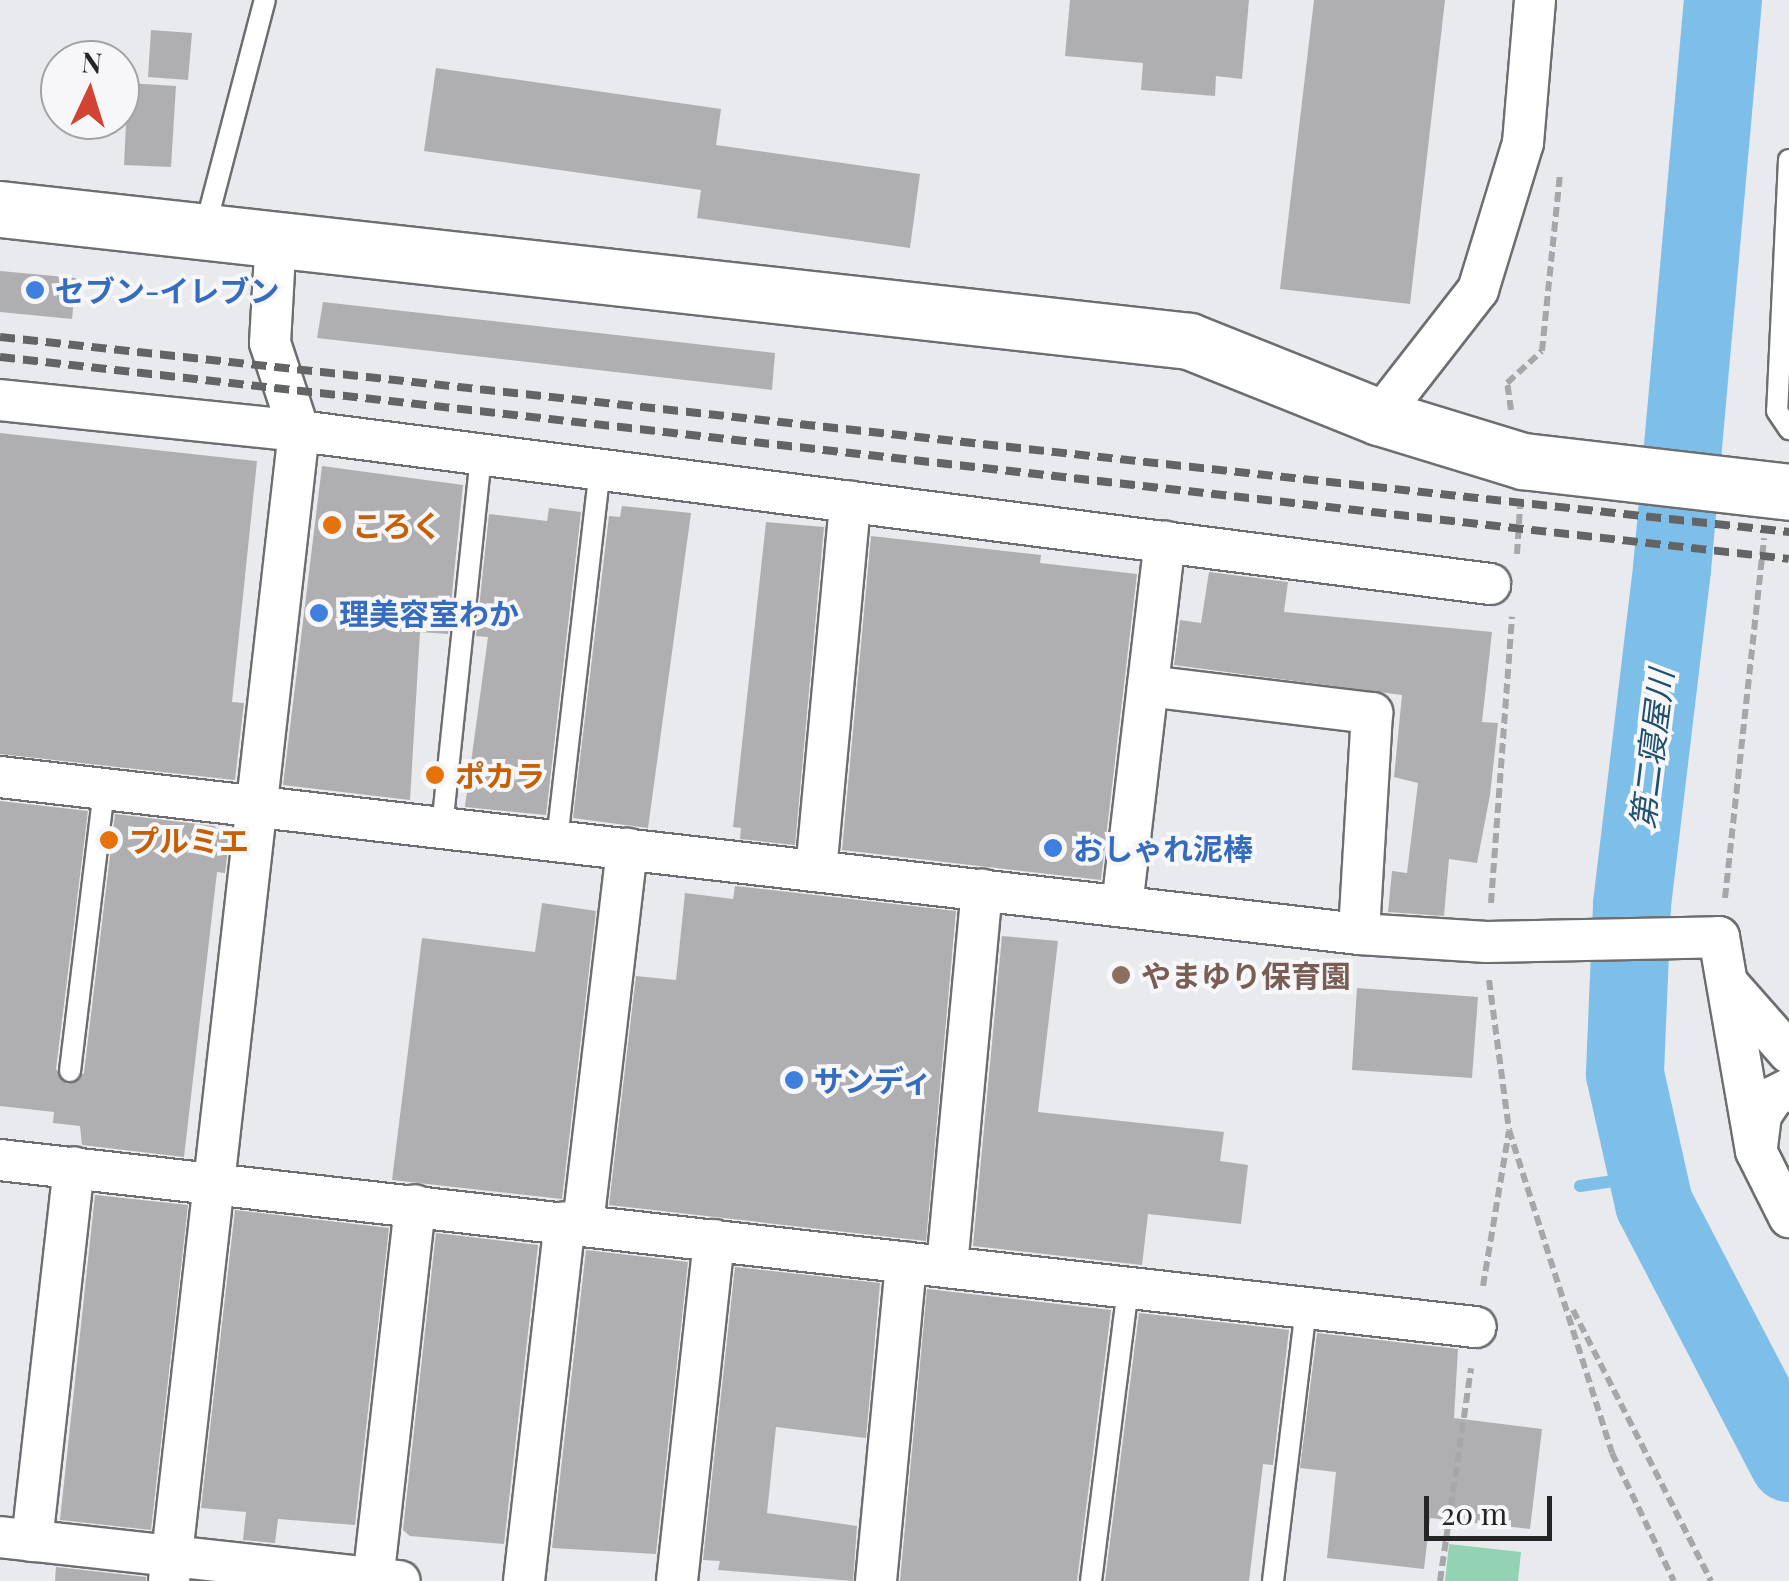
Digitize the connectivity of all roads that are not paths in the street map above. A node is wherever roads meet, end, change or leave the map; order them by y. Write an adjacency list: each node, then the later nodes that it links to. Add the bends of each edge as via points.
1 (264, 0): 5 (lane)
2 (1534, 0): 8 (street, via 1524,143 1478,290)
3 (1789, 160): 9 (lane, via 1777,411)
4 (0, 209): 5 (street)
5 (205, 228): 6 (street)
6 (276, 235): 8 (street, via 1189,341); 10 (street, via 270,343)
7 (0, 400): 10 (street)
8 (1379, 417): 13 (street)
9 (1789, 430)
10 (299, 431): 11 (street); 20 (street)
11 (481, 455): 12 (street); 21 (lane)
12 (600, 470): 14 (street); 22 (lane)
13 (1780, 491)
14 (850, 502): 15 (street); 24 (street)
15 (1165, 542): 16 (street); 17 (street)
16 (1506, 588)
17 (1148, 686): 26 (street); 27 (street, via 1372,712)
18 (0, 777): 19 (street)
19 (104, 789): 20 (street); 30 (lane)
20 (256, 806): 21 (street); 35 (street)
21 (442, 828): 22 (street)
22 (557, 840): 23 (street)
23 (627, 849): 24 (street); 38 (street)
24 (816, 871): 25 (street)
25 (982, 890): 26 (street); 41 (street)
26 (1122, 906): 27 (street)
27 (1359, 934): 28 (street, via 1487,942 1719,937)
28 (1727, 983): 29 (street); 32 (street)
29 (1789, 1053)
30 (70, 1071)
31 (1789, 1089): 32 (street, via 1773,1097 1761,1115)
32 (1756, 1150): 37 (street)
33 (0, 1160): 34 (street)
34 (74, 1167): 35 (street); 45 (street)
35 (214, 1182): 36 (street); 46 (street)
36 (415, 1206): 38 (street); 47 (street)
37 (1789, 1216)
38 (574, 1223): 39 (street); 48 (street)
39 (714, 1240): 40 (street); 49 (street)
40 (906, 1262): 41 (street); 50 (street)
41 (946, 1266): 42 (street)
42 (1128, 1286): 43 (street); 51 (lane)
43 (1306, 1307): 44 (street); 52 (lane)
44 (1476, 1326)
45 (16, 1539): 46 (street)
46 (171, 1568): 47 (street)
47 (382, 1580)
48 (524, 1581)
49 (676, 1581)
50 (876, 1581)
51 (1091, 1581)
52 (1273, 1581)

